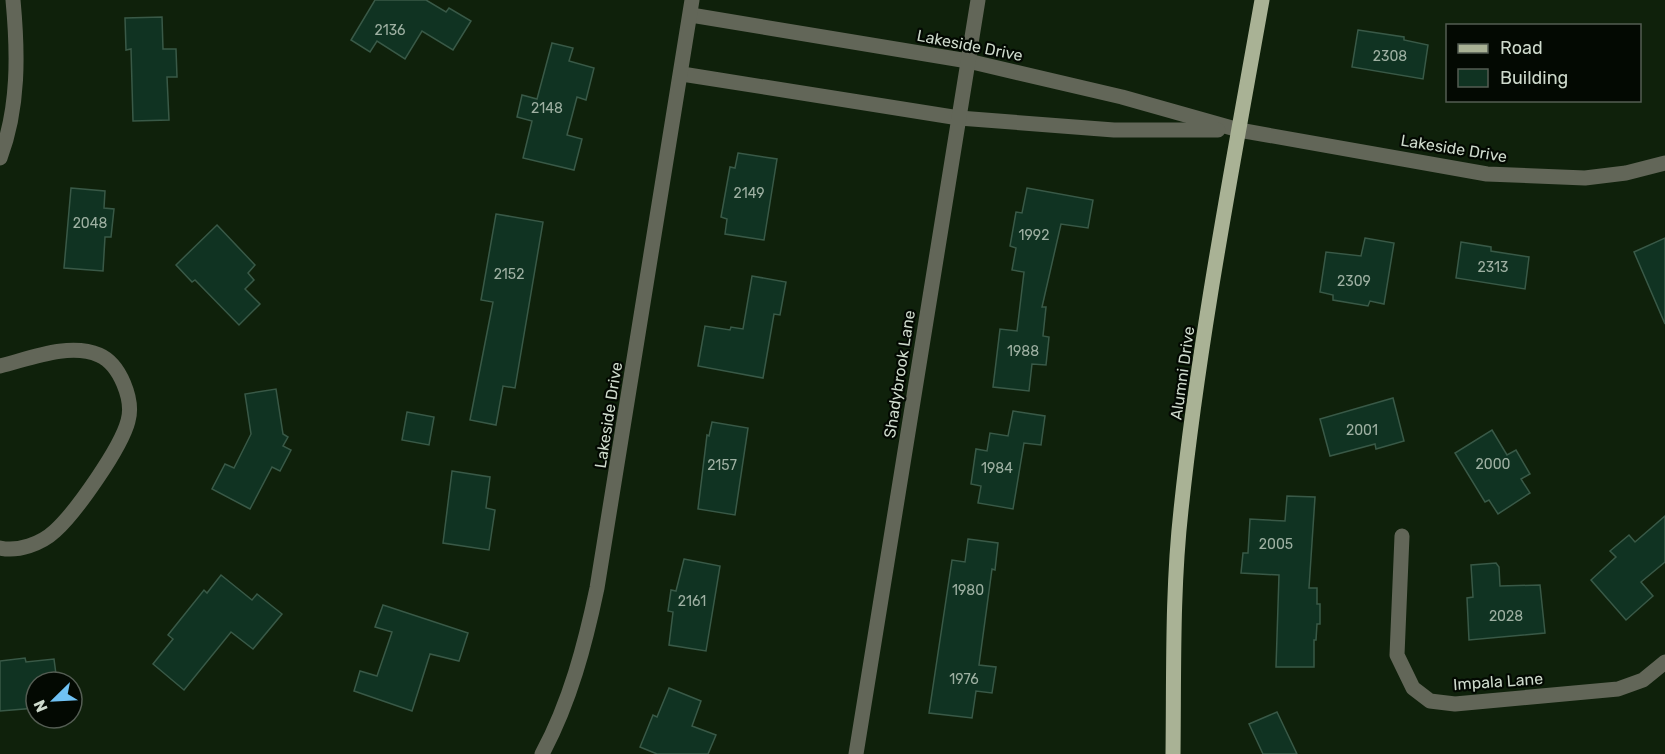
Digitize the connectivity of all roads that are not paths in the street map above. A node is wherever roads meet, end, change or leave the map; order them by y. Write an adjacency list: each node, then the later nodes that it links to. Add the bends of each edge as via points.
1 (13, 0): 9 (street, via 18,49 14,98)
2 (978, 0): 5 (street, Shadybrook Lane)
3 (1262, 0): 8 (main road, Alumni Drive)
4 (692, 8): 5 (street, Lakeside Drive); 6 (street, Lakeside Drive)
5 (968, 61): 7 (street, Shadybrook Lane); 8 (street, Lakeside Drive, via 1122,97)
6 (682, 74): 7 (street, Lakeside Drive); 15 (street, Lakeside Drive, via 597,588 573,683)
7 (959, 118): 8 (street, Lakeside Drive, via 1114,129); 16 (street, Shadybrook Lane)
8 (1239, 130): 10 (street, Lakeside Drive, via 1487,174 1585,178); 17 (main road, Alumni Drive, via 1181,510 1176,568)
9 (0, 158)
10 (1665, 163)
11 (0, 366): 13 (street, via 73,351 98,354 113,365 124,385 130,409 124,433 86,493 54,532 29,547)
12 (1402, 536): 14 (street, Impala Lane, via 1397,655 1413,688 1430,701 1455,704 1618,689 1643,681)
13 (0, 548)
14 (1665, 662)
15 (542, 754)
16 (856, 754)
17 (1173, 754)

